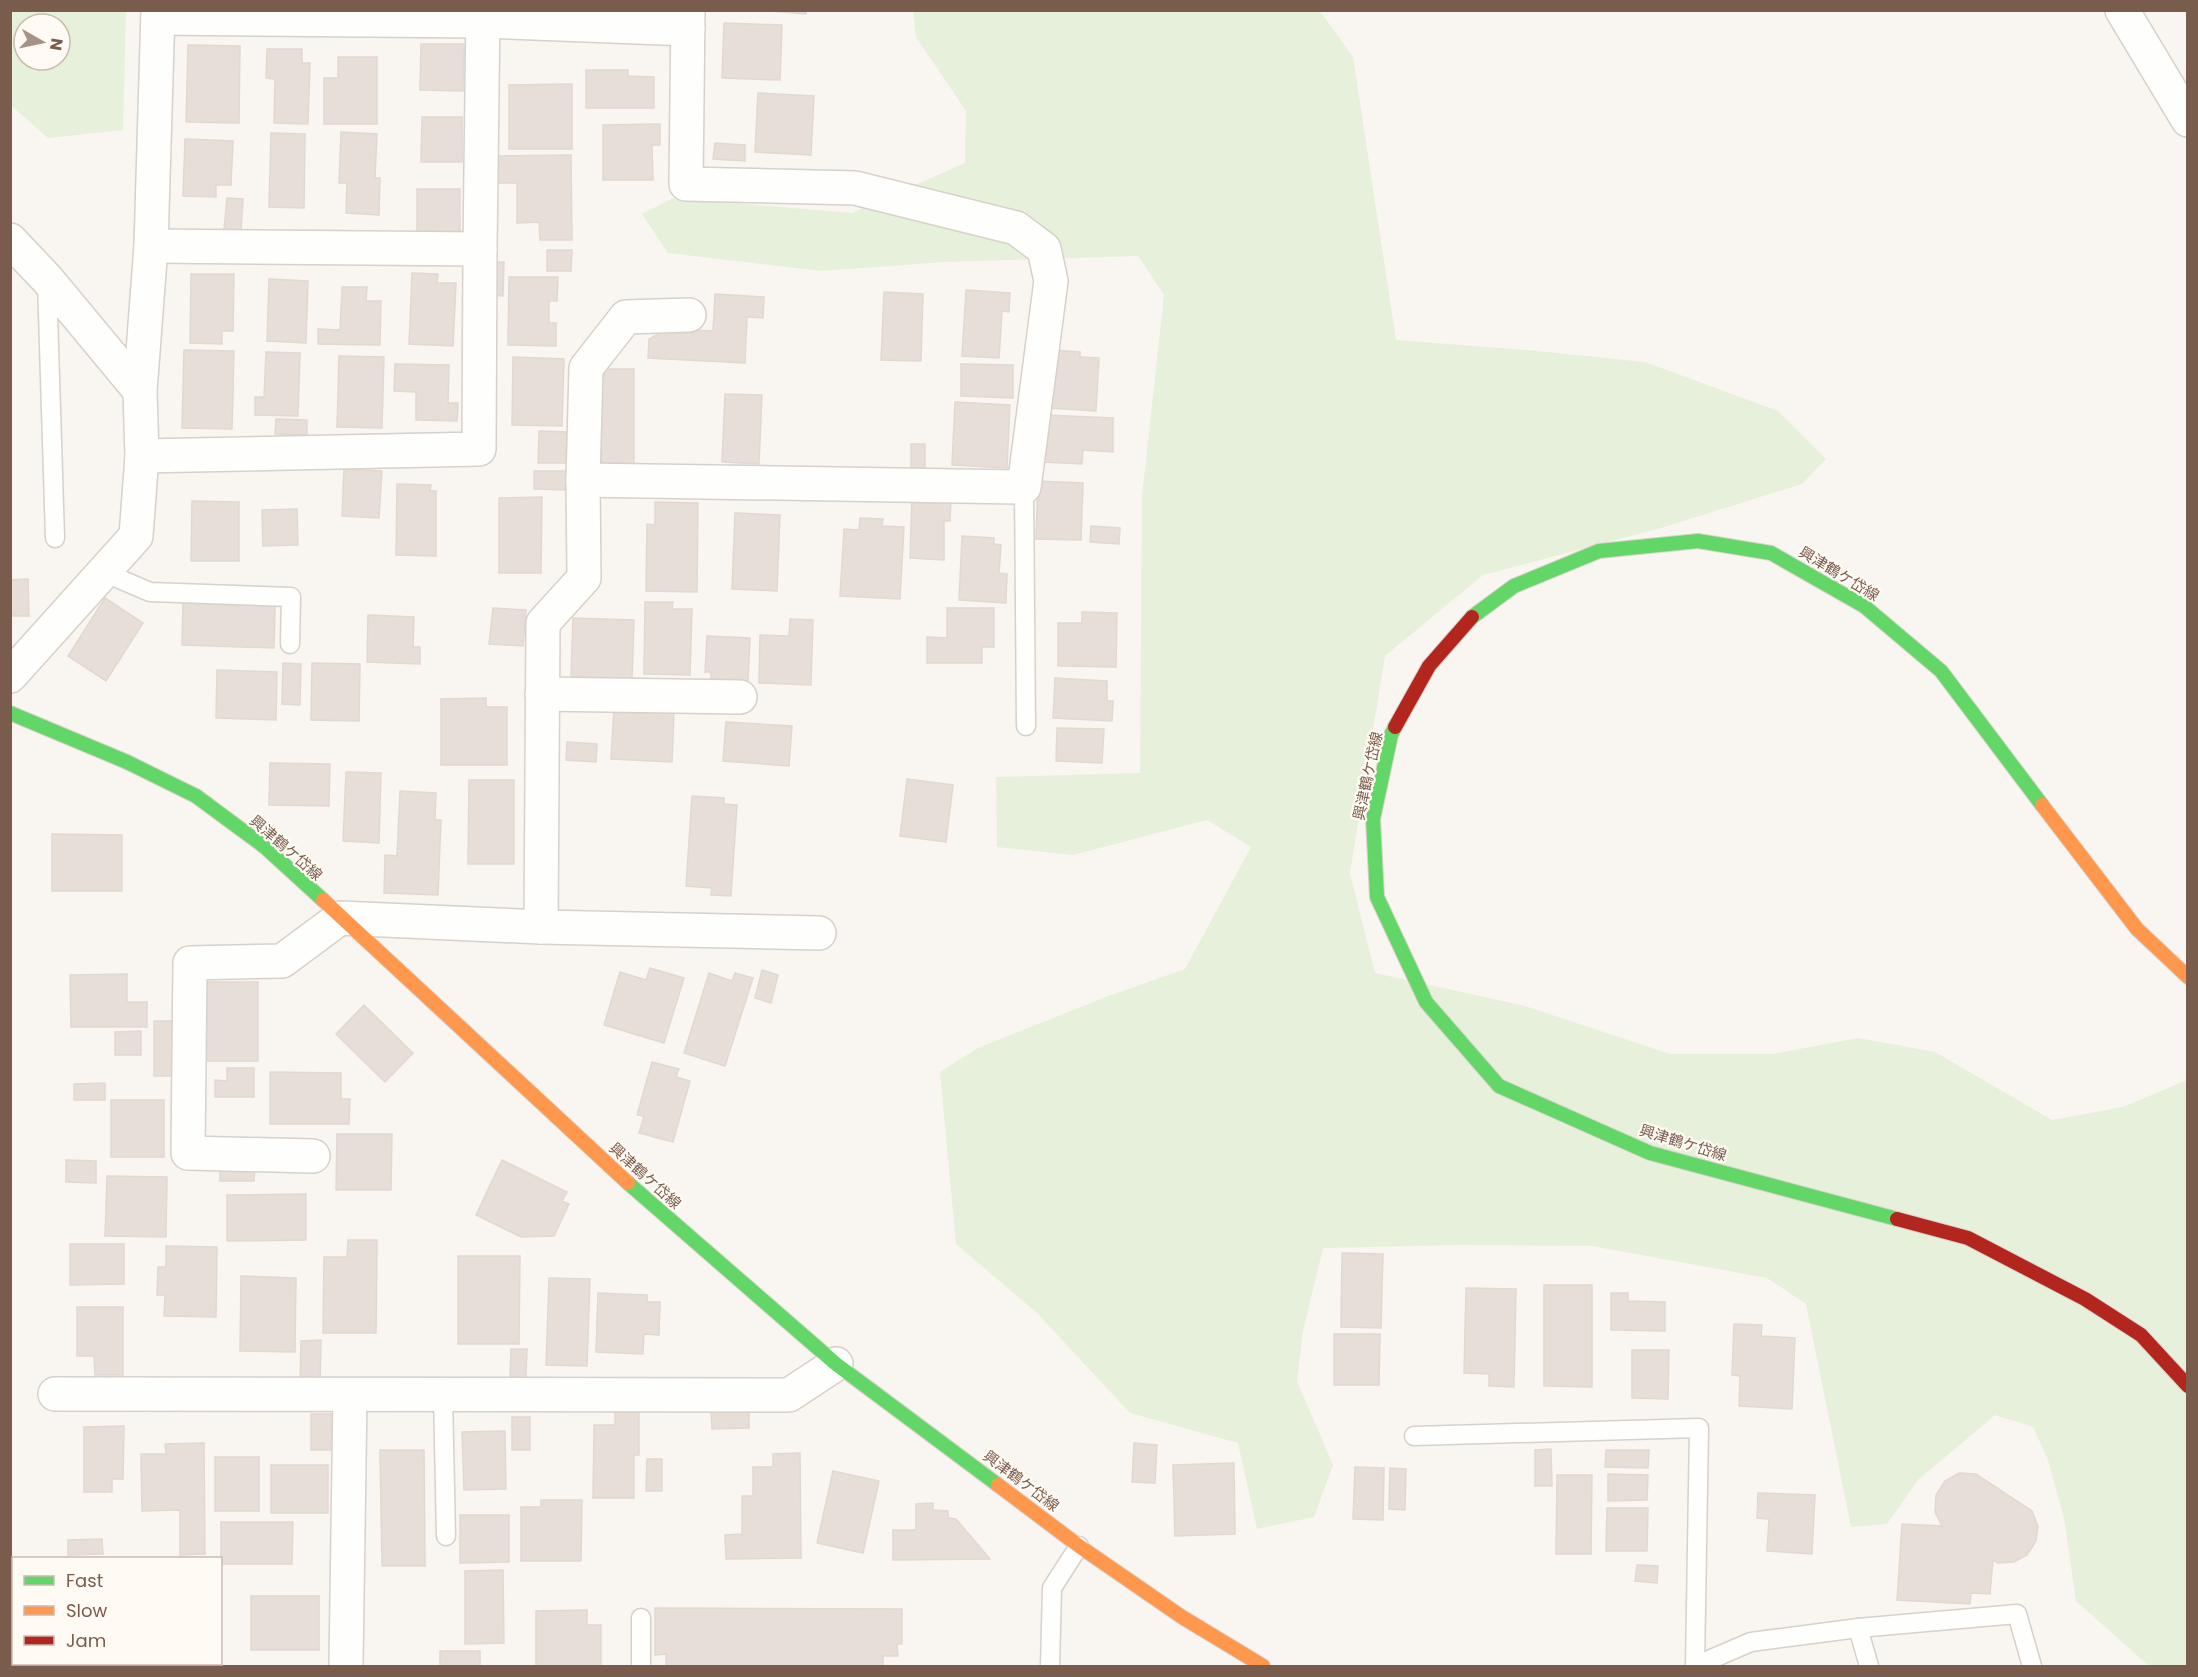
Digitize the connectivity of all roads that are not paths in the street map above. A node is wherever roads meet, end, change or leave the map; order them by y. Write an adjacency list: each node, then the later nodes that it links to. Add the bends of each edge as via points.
1 (2122, 10): 5 (street)
2 (158, 14): 3 (street); 7 (street)
3 (483, 16): 4 (street); 8 (street)
4 (688, 20): 14 (street, via 686,184 855,188 1016,228 1044,249 1051,281)
5 (2187, 120)
6 (10, 240): 9 (street)
7 (151, 246): 8 (street); 11 (street)
8 (480, 249): 12 (street, via 479,448)
9 (47, 279): 11 (street); 15 (lane)
10 (689, 315): 13 (street, via 626,317 586,368)
11 (140, 391): 12 (street)
12 (141, 456): 16 (street, via 136,536)
13 (583, 480): 14 (street); 19 (street, via 584,578 543,623)
14 (1024, 487): 22 (lane)
15 (55, 538)
16 (103, 572): 17 (lane, via 150,592 291,597); 18 (street)
17 (290, 644)
18 (10, 676)
19 (542, 694): 20 (street); 24 (street)
20 (740, 698)
21 (10, 713): 23 (street, 興津鶴ケ岱線, via 196,796 265,847)
22 (1026, 726)
23 (340, 918): 24 (street); 27 (street, via 282,961 190,963 188,1153); 28 (street, 興津鶴ケ岱線, via 620,1176)
24 (542, 927): 25 (street)
25 (819, 933)
26 (2187, 977): 29 (street, 興津鶴ケ岱線, via 2137,929 1941,671 1864,606 1771,553 1698,541 1599,551 1514,586 1468,620 1429,666 1391,735 1373,819 1377,897 1426,1002 1499,1086 1650,1153 1968,1238 2085,1299 2140,1335)
27 (313, 1156)
28 (836, 1364): 31 (street, via 789,1395); 35 (street, 興津鶴ケ岱線)
29 (2187, 1386)
30 (55, 1394): 32 (street)
31 (442, 1394): 32 (street); 34 (lane)
32 (350, 1395): 38 (street)
33 (1414, 1436): 42 (lane, via 1699,1428)
34 (446, 1536)
35 (1079, 1546): 40 (lane, via 1052,1588); 41 (street, 興津鶴ケ岱線, via 1182,1617)
36 (641, 1618): 39 (lane)
37 (1858, 1628): 42 (lane, via 1751,1642); 43 (lane); 44 (lane, via 2017,1614)
38 (346, 1666)
39 (641, 1666)
40 (1050, 1666)
41 (1263, 1666)
42 (1695, 1666)
43 (1869, 1666)
44 (2032, 1666)

